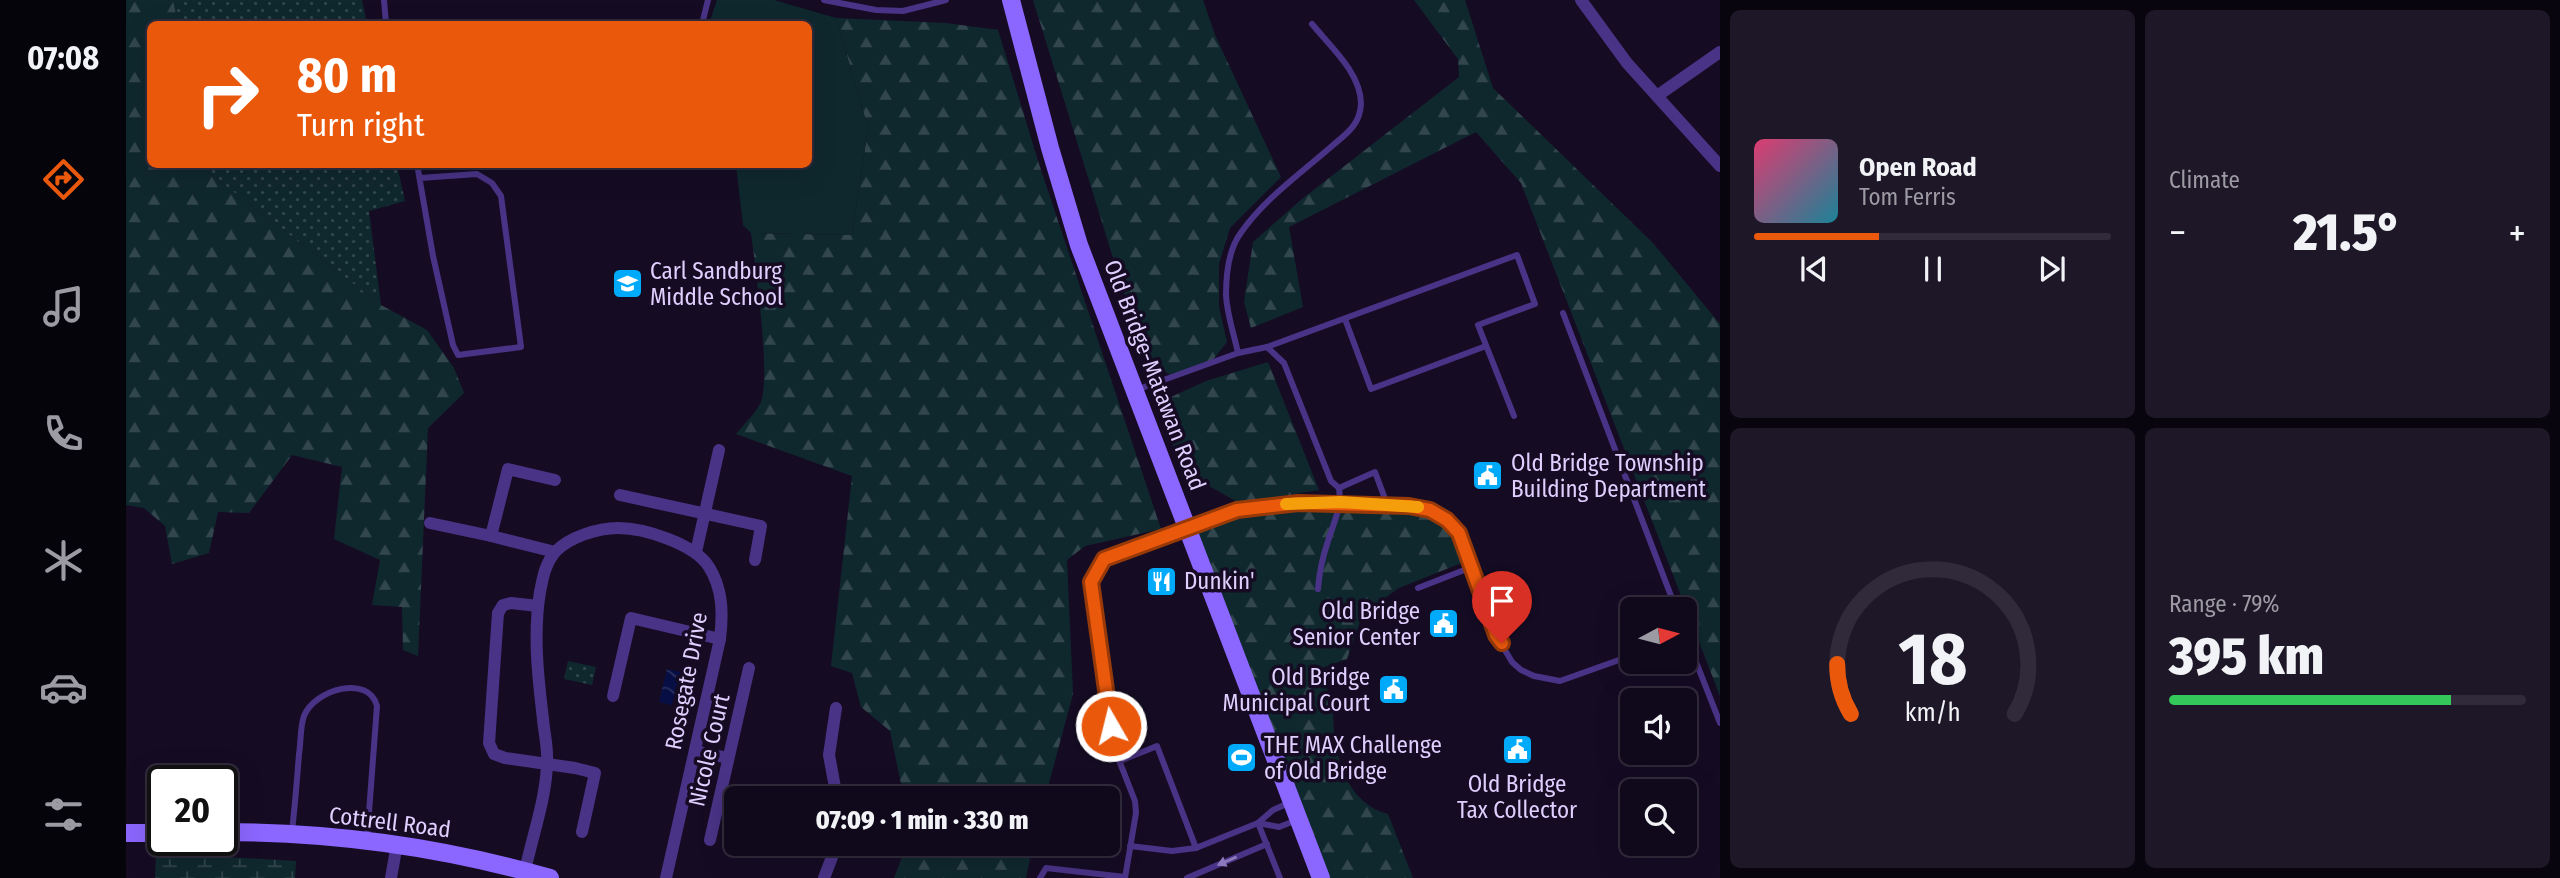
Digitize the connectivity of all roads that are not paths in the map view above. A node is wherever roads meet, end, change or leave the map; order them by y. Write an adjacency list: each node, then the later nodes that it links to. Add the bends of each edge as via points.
1 (384, 0): 7 (lane)
2 (708, 0): 8 (lane)
3 (824, 0): 4 (lane, via 903,11)
4 (946, 0)
5 (1011, 0): 20 (main road, Old Bridge-Matawan Road, via 1079,245)
6 (1581, 0): 11 (street)
7 (386, 21)
8 (703, 21)
9 (1312, 24): 19 (lane, via 1352,73 1361,103 1359,119 1238,235 1226,288)
10 (1720, 51): 11 (street)
11 (1657, 96): 12 (street)
12 (1720, 166)
13 (418, 168): 14 (lane)
14 (420, 178): 14 (lane, via 433,256 458,355 521,347 501,196 492,183 477,174)
15 (1563, 313): 38 (lane)
16 (1345, 319): 17 (lane); 18 (lane, via 1371,389); 18 (lane, via 1517,255 1535,304 1478,326)
17 (1267, 346): 19 (lane); 24 (lane, via 1284,363 1331,481)
18 (1486, 346): 21 (lane)
19 (1238, 353): 20 (lane)
20 (1134, 391): 30 (main road, Old Bridge-Matawan Road)
21 (1514, 416)
22 (719, 450): 28 (street)
23 (555, 480): 31 (street, via 508,470)
24 (1339, 488): 26 (lane); 27 (lane, via 1375,472)
25 (620, 495): 28 (street)
26 (1341, 502): 27 (lane); 30 (lane, via 1237,510); 37 (lane)
27 (1387, 504): 35 (lane, via 1430,510 1447,520 1459,533)
28 (704, 514): 33 (street); 34 (street, via 761,526)
29 (430, 523): 31 (street)
30 (1188, 529): 49 (lane, via 1104,559 1091,582); 52 (main road, Old Bridge-Matawan Road)
31 (491, 536): 32 (street)
32 (555, 552): 33 (street, via 587,533 618,528 671,539); 39 (street, via 544,570)
33 (696, 552): 40 (street, Rosegate Drive, via 709,566 719,590 723,613)
34 (755, 560)
35 (1472, 568): 36 (lane); 41 (lane, via 1496,635 1521,670 1560,681)
36 (1418, 588)
37 (1318, 589)
38 (1671, 597)
39 (538, 606): 50 (street, via 536,659); 50 (street, via 511,603 498,613 489,743 494,754 505,758)
40 (720, 639): 44 (street, via 631,618); 47 (street, Rosegate Drive)
41 (1620, 660)
42 (1698, 667): 46 (lane)
43 (749, 668): 48 (street, Nicole Court)
44 (613, 696)
45 (836, 708): 51 (street, via 829,755)
46 (1720, 723)
47 (695, 751): 48 (street); 70 (street, Rosegate Drive)
48 (728, 758): 60 (street, Nicole Court)
49 (1120, 761): 64 (lane, via 1135,801); 65 (lane, via 1157,746)
50 (548, 763): 55 (street, via 595,773); 67 (street)
51 (835, 786)
52 (1291, 802): 53 (main road, Old Bridge-Matawan Road); 54 (lane)
53 (1298, 820): 54 (lane, via 1279,827); 76 (main road, Old Bridge-Matawan Road)
54 (1258, 823): 63 (lane); 65 (lane)
55 (582, 832)
56 (147, 833): 58 (main road)
57 (238, 833): 59 (main road, Cottrell Road)
58 (126, 834)
59 (292, 835): 61 (main road, Cottrell Road); 61 (lane, via 303,720 314,700 329,691 349,688 370,692 377,706)
60 (710, 840)
61 (367, 841): 62 (main road, Cottrell Road)
62 (397, 844): 67 (main road, Cottrell Road); 68 (street)
63 (1266, 844): 74 (lane, one-way to 74); 75 (lane)
64 (1130, 846): 65 (lane, via 1172,851); 73 (lane)
65 (1196, 848)
66 (832, 856): 71 (street)
67 (524, 871): 69 (main road, Cottrell Road)
68 (391, 878)
69 (550, 878)
70 (666, 878)
71 (824, 878)
72 (1040, 878): 73 (lane, via 1046,868)
73 (1125, 878)
74 (1187, 878)
75 (1280, 878)
76 (1321, 878)

